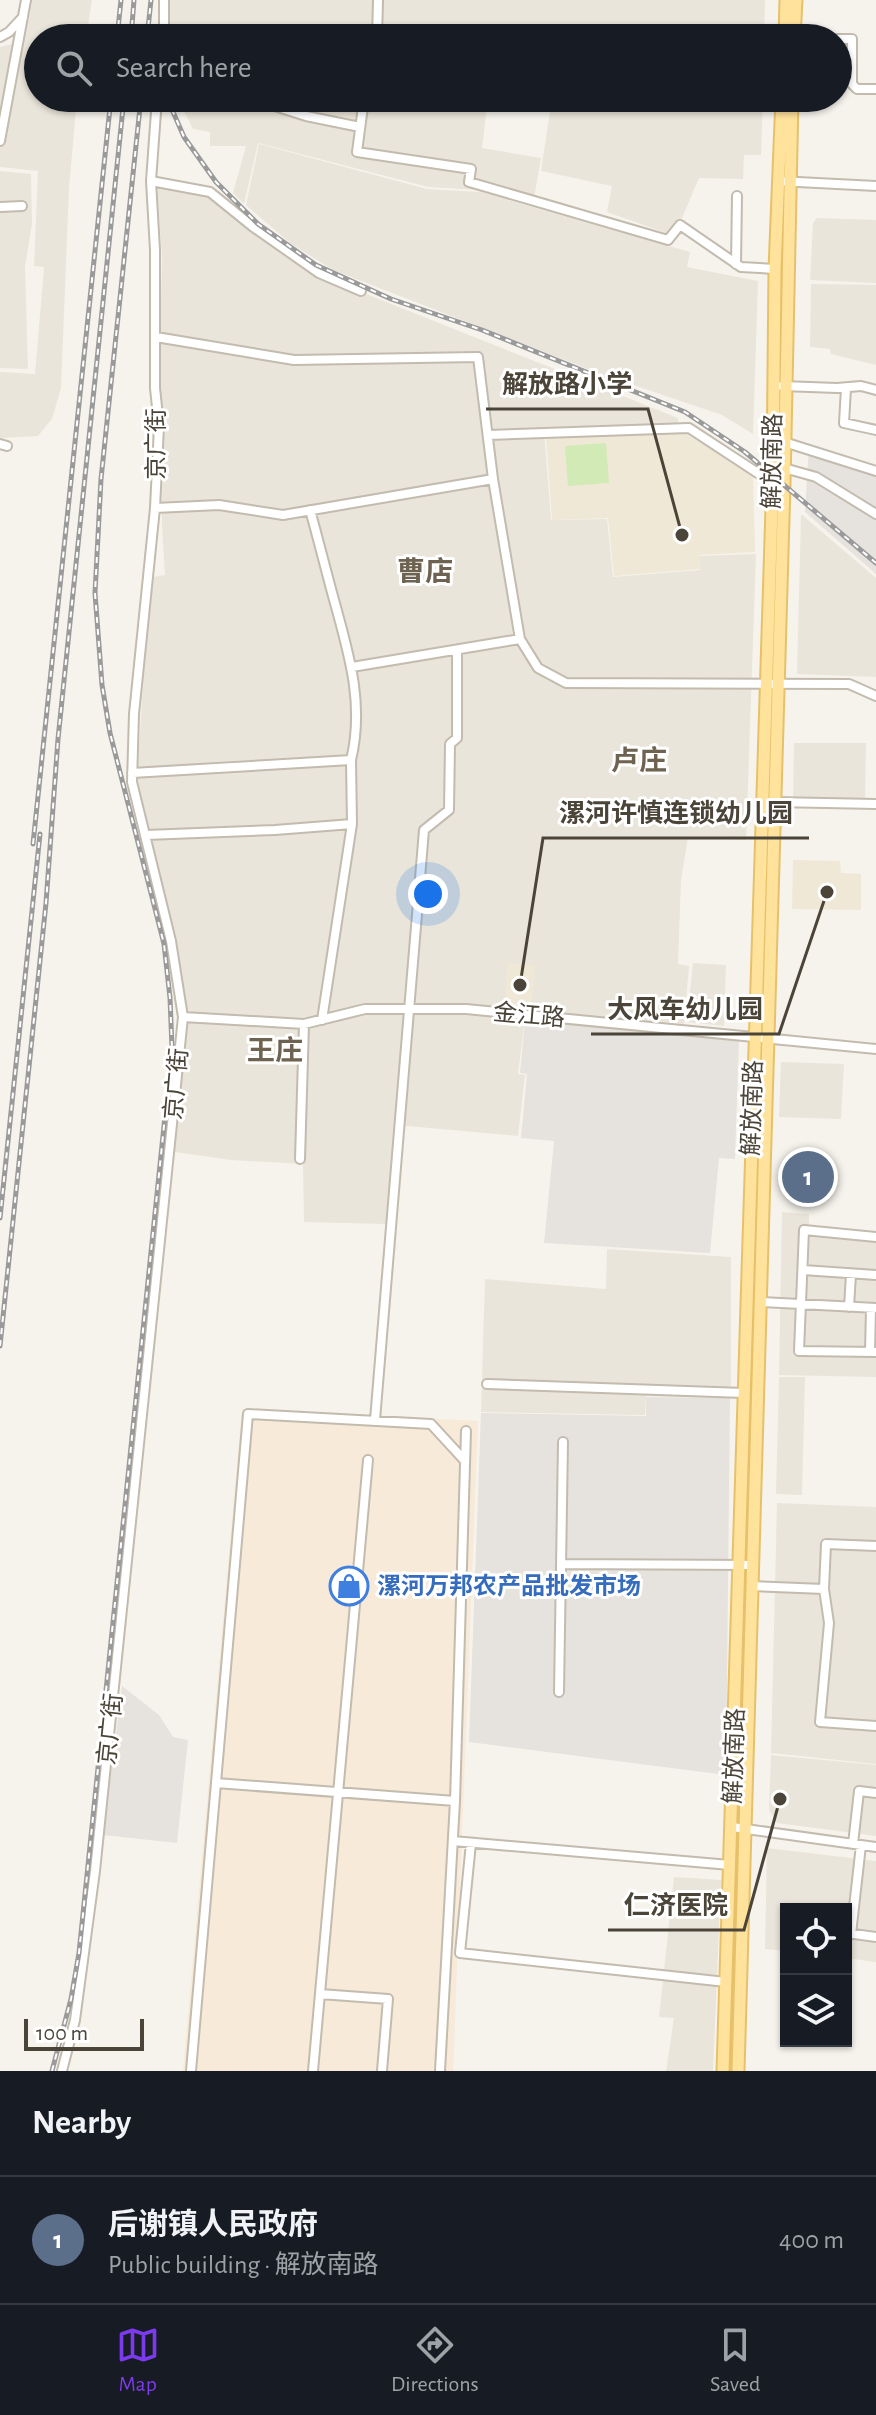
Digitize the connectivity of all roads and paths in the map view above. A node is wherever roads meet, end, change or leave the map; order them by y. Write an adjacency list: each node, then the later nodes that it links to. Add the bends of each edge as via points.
1 (26, 0): 6 (street)
2 (164, 0): 7 (street)
3 (378, 0): 8 (street)
4 (786, 0): 9 (main road)
5 (796, 0): 10 (main road)
6 (23, 16): 11 (street); 22 (street)
7 (164, 24)
8 (377, 24)
9 (785, 24)
10 (795, 24)
11 (0, 37)
12 (852, 39): 13 (street)
13 (852, 84)
14 (852, 84): 15 (street)
15 (876, 89)
16 (156, 112): 23 (street, 京广街)
17 (293, 112): 21 (street)
18 (362, 112): 21 (street)
19 (782, 112): 24 (main road, 解放南路)
20 (791, 112): 24 (main road, 解放南路)
21 (360, 127): 29 (street, via 357,152 471,169 469,182 668,240 680,225)
22 (0, 141)
23 (151, 181): 31 (street, via 210,192 319,273); 32 (street, 京广街)
24 (784, 181): 25 (street); 30 (main road, 解放南路); 33 (main road, 解放南路)
25 (876, 186)
26 (737, 196): 29 (street)
27 (22, 206): 28 (street)
28 (0, 207)
29 (736, 264): 30 (street)
30 (775, 269): 33 (main road, 解放南路)
31 (361, 291)
32 (156, 337): 37 (street, via 294,360 478,357); 43 (street, 京广街)
33 (779, 386): 34 (street); 38 (main road, 解放南路); 42 (main road, 解放南路)
34 (846, 388): 35 (street); 36 (street, via 844,423)
35 (876, 390)
36 (876, 430)
37 (488, 435): 41 (street); 42 (street, via 689,428)
38 (784, 442): 39 (main road, 解放南路); 40 (street)
39 (784, 468): 45 (street, via 816,477); 49 (main road, 解放南路)
40 (876, 471)
41 (493, 479): 44 (street); 46 (street)
42 (773, 483): 49 (main road, 解放南路)
43 (155, 508): 44 (street, via 219,505 283,515); 52 (street, 京广街)
44 (310, 510): 48 (street)
45 (876, 514)
46 (520, 639): 47 (street); 49 (street, via 538,668 566,683)
47 (457, 650): 48 (street); 57 (street, via 457,738 450,744 449,810 424,830)
48 (352, 667): 51 (street, via 357,724)
49 (771, 682): 50 (street, via 849,684); 53 (main road, 解放南路); 61 (main road, 解放南路)
50 (876, 696)
51 (351, 760): 52 (street); 55 (street)
52 (132, 773): 56 (street, 京广街)
53 (774, 802): 54 (street); 61 (main road, 解放南路)
54 (876, 804)
55 (352, 824): 56 (street); 59 (street)
56 (146, 835): 58 (street, 京广街)
57 (410, 1010): 59 (street, 金江路, via 365,1009); 61 (street, 金江路, via 466,1009); 75 (street)
58 (183, 1017): 60 (street, 金江路); 104 (street, 京广街, via 95,1871 75,2020)
59 (322, 1020): 60 (street, 金江路)
60 (304, 1024): 63 (street)
61 (760, 1036): 62 (street, 金江路); 68 (main road, 解放南路); 74 (main road, 解放南路)
62 (876, 1049)
63 (300, 1159)
64 (876, 1237): 65 (street, via 804,1230)
65 (803, 1270): 66 (street); 69 (street)
66 (851, 1274): 67 (street); 70 (street)
67 (876, 1275)
68 (760, 1302): 69 (street); 83 (main road, 解放南路)
69 (801, 1304): 70 (street); 72 (street, via 799,1351)
70 (849, 1307): 71 (street)
71 (874, 1308): 72 (street)
72 (873, 1352)
73 (487, 1384): 74 (street)
74 (744, 1393): 82 (main road, 解放南路)
75 (375, 1420): 79 (street, via 431,1424); 88 (street, via 248,1414)
76 (466, 1431): 79 (street)
77 (563, 1442): 81 (street)
78 (368, 1460): 89 (street)
79 (465, 1461): 91 (street)
80 (876, 1546): 85 (street, via 826,1544)
81 (561, 1564): 82 (street); 86 (street)
82 (740, 1565): 83 (street); 92 (main road, 解放南路)
83 (753, 1565): 84 (main road, 解放南路)
84 (752, 1586): 85 (street); 93 (main road, 解放南路)
85 (824, 1589): 87 (street, via 829,1623 820,1722)
86 (559, 1692)
87 (876, 1726)
88 (216, 1783): 89 (street); 105 (street)
89 (339, 1792): 91 (street); 103 (street)
90 (876, 1793): 96 (street, via 859,1791)
91 (455, 1801): 94 (street)
92 (732, 1827): 93 (street); 98 (main road, 解放南路)
93 (746, 1829): 96 (street); 110 (main road, 解放南路)
94 (453, 1841): 95 (street); 108 (street)
95 (471, 1843): 98 (street); 102 (street, via 460,1953)
96 (857, 1844): 97 (street); 99 (street)
97 (876, 1847)
98 (730, 1865): 102 (main road, 解放南路)
99 (852, 1903)
100 (852, 1933): 101 (street)
101 (876, 1937)
102 (726, 1982): 109 (main road, 解放南路)
103 (320, 1994): 106 (street); 107 (street, via 388,1999)
104 (62, 2071)
105 (191, 2071)
106 (313, 2071)
107 (382, 2071)
108 (440, 2071)
109 (723, 2071)
110 (738, 2071)

